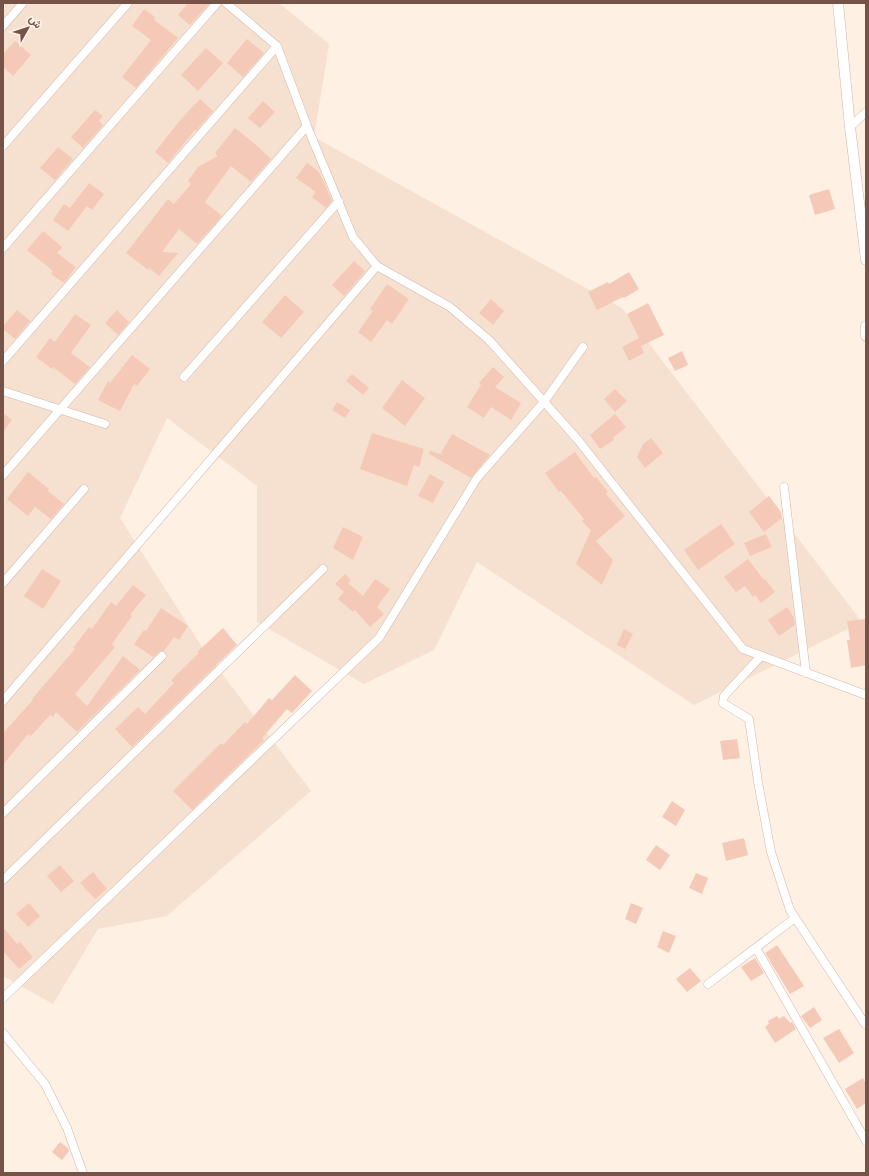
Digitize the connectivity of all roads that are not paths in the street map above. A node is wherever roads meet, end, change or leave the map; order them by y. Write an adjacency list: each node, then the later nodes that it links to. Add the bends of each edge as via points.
1 (23, 3): 6 (street)
2 (128, 3): 11 (street)
3 (216, 3): 13 (street)
4 (226, 3): 7 (street)
5 (838, 3): 10 (street)
6 (3, 26)
7 (277, 46): 9 (street); 19 (street)
8 (866, 112): 10 (street)
9 (307, 126): 12 (street); 23 (street)
10 (850, 128): 14 (street)
11 (3, 146)
12 (339, 201): 15 (street, via 353,237); 20 (street)
13 (3, 248)
14 (866, 260)
15 (377, 266): 22 (street, via 450,307 489,340); 34 (street)
16 (866, 326): 17 (street)
17 (866, 336)
18 (583, 347): 22 (street)
19 (3, 361)
20 (184, 377)
21 (3, 391): 23 (street)
22 (544, 402): 31 (street, via 578,440 743,649); 40 (street, via 477,478 379,638)
23 (60, 409): 24 (street); 25 (street)
24 (105, 424)
25 (3, 475)
26 (784, 487): 32 (street)
27 (84, 489): 29 (street)
28 (323, 569): 36 (street)
29 (3, 583)
30 (162, 656): 35 (street)
31 (761, 656): 32 (street); 37 (street, via 724,696 723,703 749,719 771,852)
32 (806, 673): 33 (street)
33 (866, 695)
34 (3, 701)
35 (3, 813)
36 (3, 880)
37 (795, 918): 38 (street); 41 (street)
38 (756, 948): 39 (street); 43 (street)
39 (708, 984)
40 (3, 998)
41 (866, 1023)
42 (3, 1033): 44 (street, via 45,1084 67,1128)
43 (866, 1141)
44 (83, 1173)

